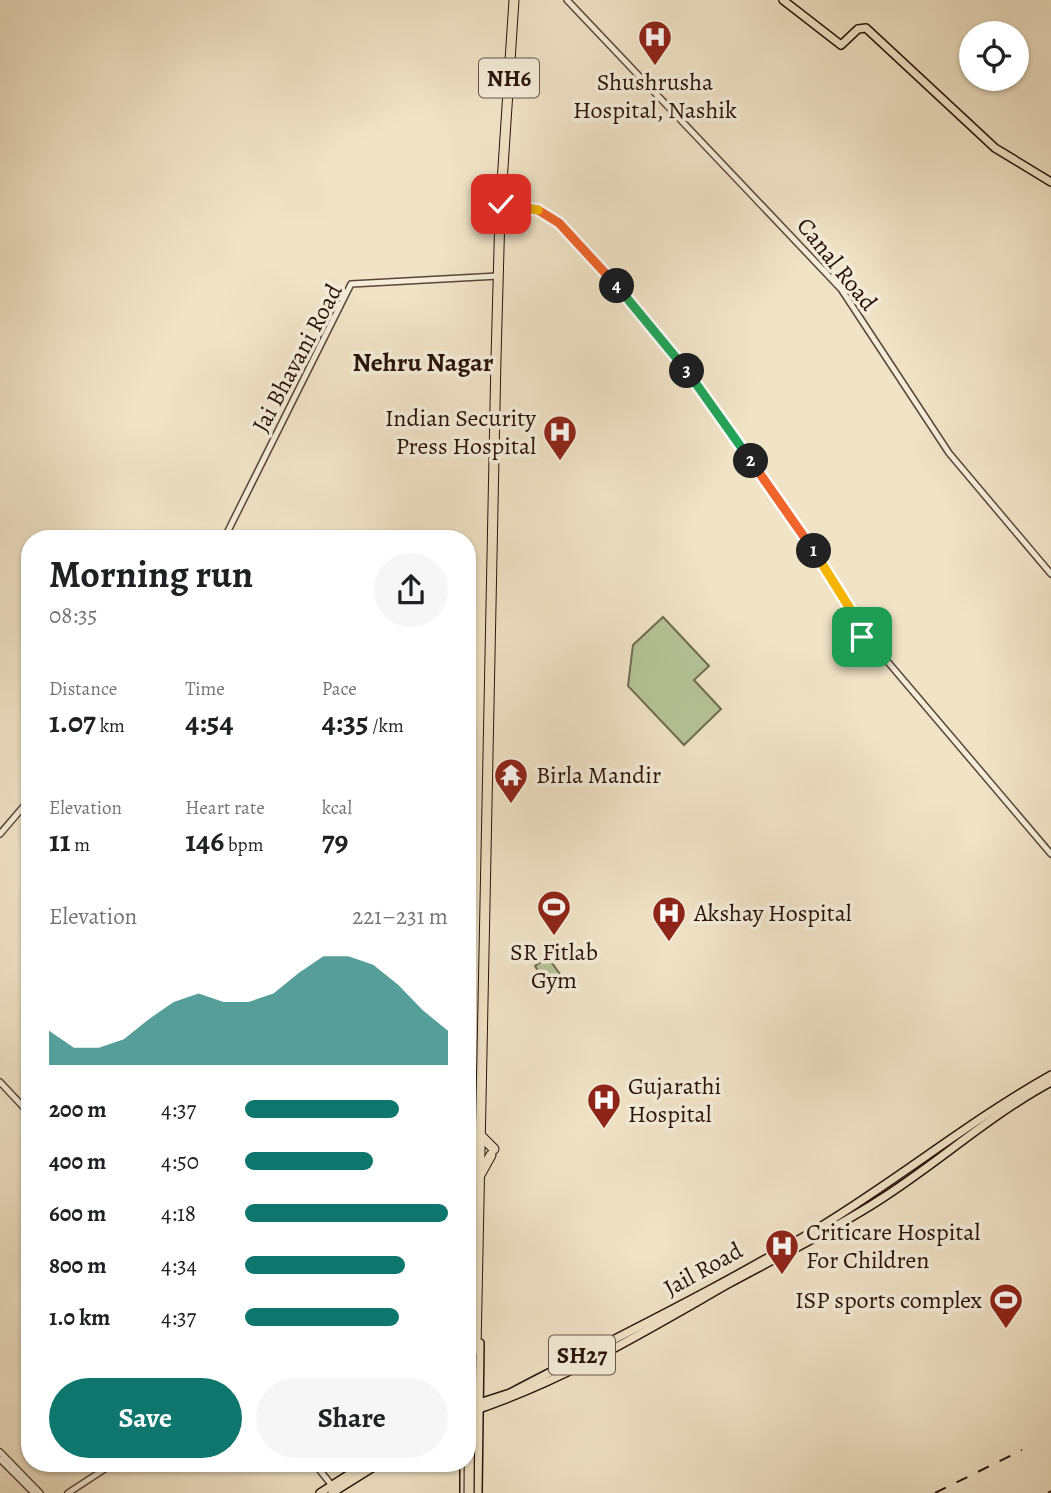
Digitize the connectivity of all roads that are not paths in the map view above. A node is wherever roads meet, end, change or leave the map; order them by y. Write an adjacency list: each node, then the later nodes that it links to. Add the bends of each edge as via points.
1 (511, 0): 5 (highway, NH6); 6 (highway)
2 (567, 0): 8 (street, Canal Road, via 841,289 949,453)
3 (783, 0): 4 (main road, via 841,45 858,29 866,28 995,148)
4 (1051, 182)
5 (501, 204): 6 (highway); 9 (street, via 537,210 559,223 651,323 790,513)
6 (495, 276): 7 (street, Jai Bhavani Road, via 351,284); 18 (highway)
7 (228, 530)
8 (1051, 574)
9 (854, 615): 10 (street, via 861,614 869,621); 10 (street, via 848,620 848,629 855,636)
10 (865, 635): 13 (street)
11 (21, 810): 12 (street)
12 (0, 834)
13 (1051, 854)
14 (1051, 1075): 22 (main road, Jail Road / SH27, via 965,1129)
15 (0, 1082): 17 (street)
16 (1051, 1082): 22 (main road)
17 (21, 1104)
18 (477, 1139): 19 (highway); 21 (highway, via 492,1152)
19 (476, 1144)
20 (476, 1174): 21 (highway)
21 (478, 1180): 23 (highway)
22 (902, 1180): 26 (main road, Jail Road / SH27)
23 (476, 1204)
24 (476, 1264): 25 (main road, via 481,1266)
25 (480, 1381): 26 (main road); 28 (main road)
26 (500, 1400): 28 (main road, Jail Road / SH27)
27 (476, 1406): 28 (main road, Jail Road / SH27)
28 (480, 1406): 29 (main road, Jail Road / SH27); 30 (main road)
29 (476, 1408)
30 (476, 1445)
31 (0, 1452): 42 (street)
32 (0, 1459): 41 (street)
33 (100, 1472): 43 (street)
34 (320, 1472): 40 (street)
35 (356, 1472): 40 (main road)
36 (364, 1472): 40 (main road)
37 (466, 1472): 45 (main road)
38 (471, 1472): 45 (highway, bridge)
39 (473, 1472): 45 (main road)
40 (333, 1490): 44 (main road)
41 (34, 1493)
42 (40, 1493)
43 (68, 1493)
44 (320, 1493)
45 (471, 1493)

